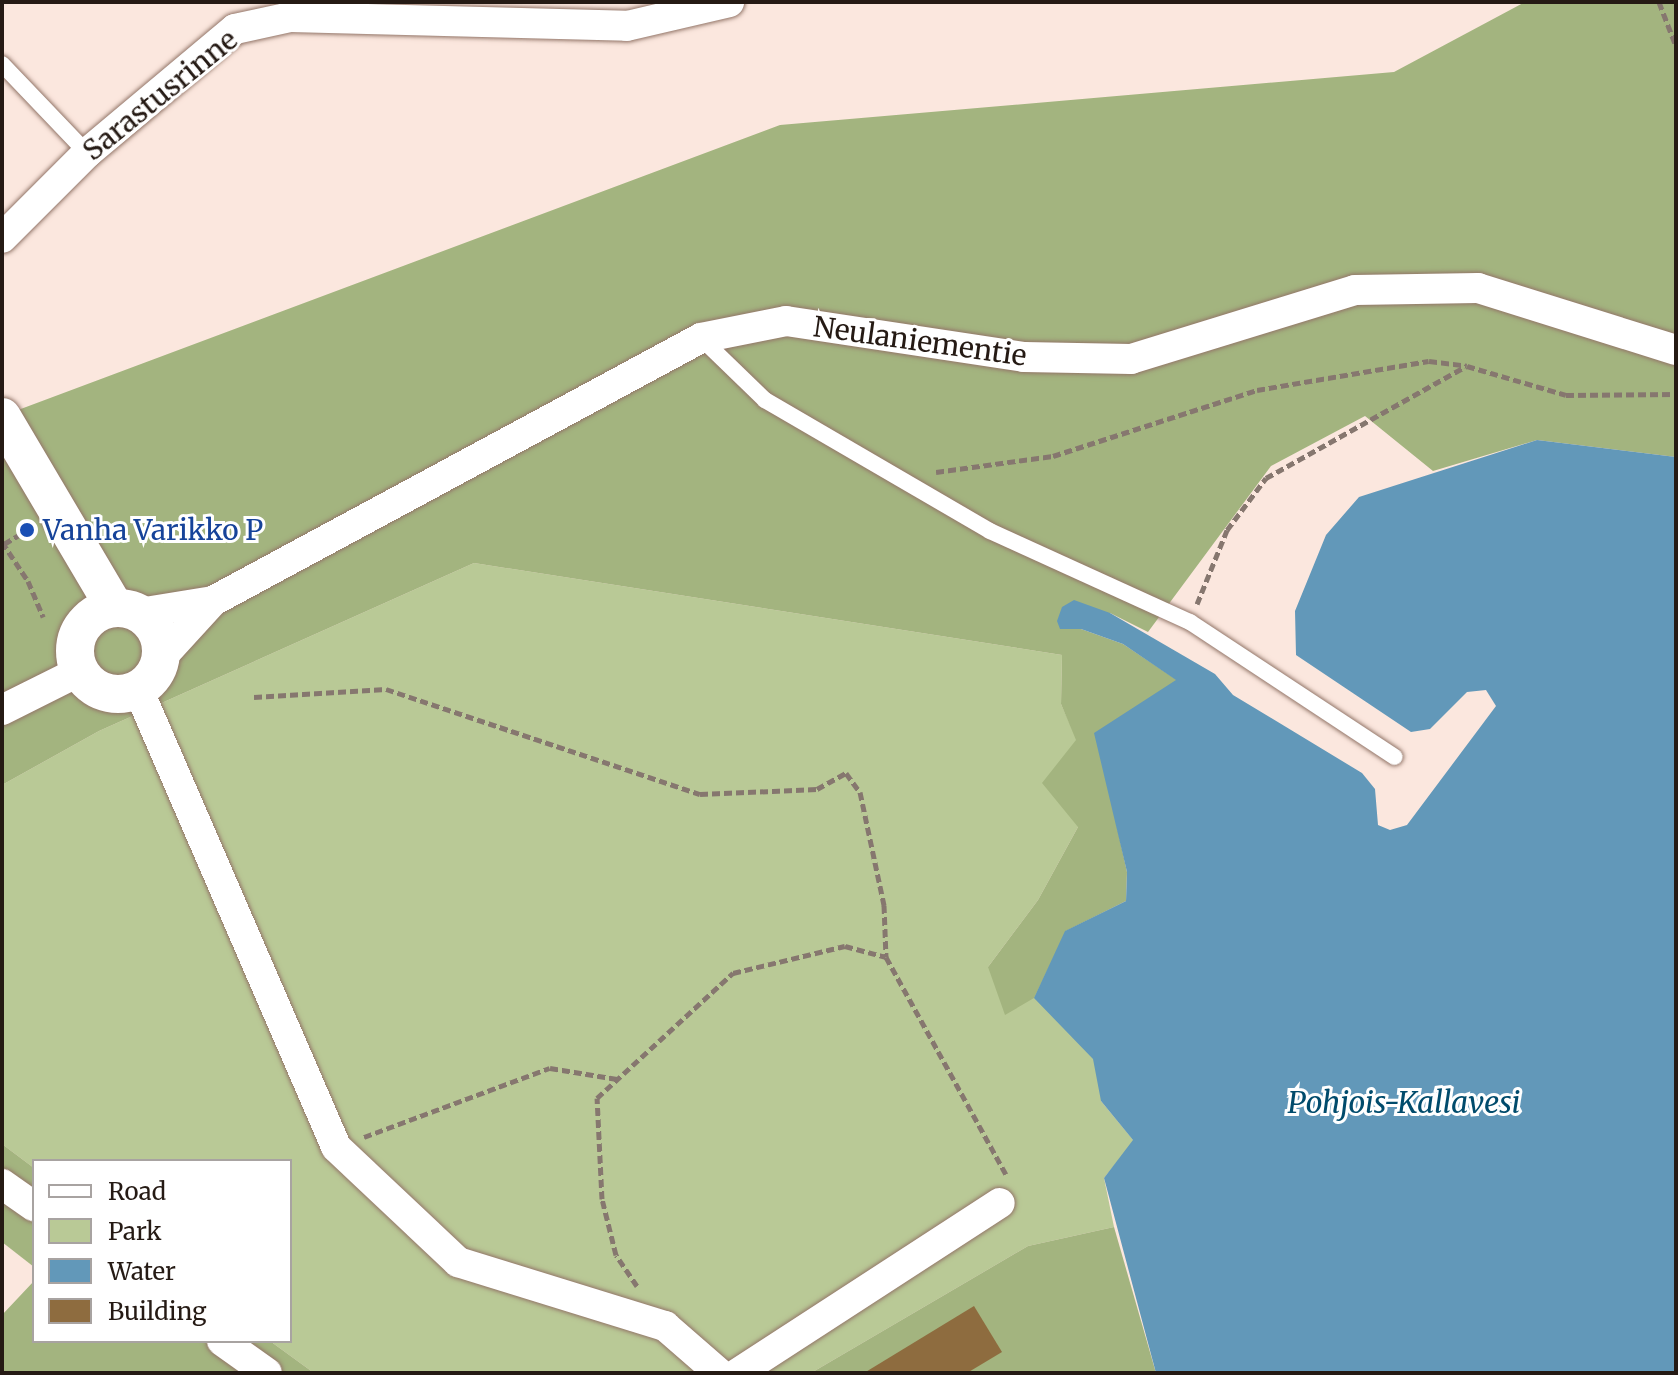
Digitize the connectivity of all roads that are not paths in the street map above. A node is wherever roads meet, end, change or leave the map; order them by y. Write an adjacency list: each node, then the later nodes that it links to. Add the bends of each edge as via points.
1 (729, 2): 3 (street, Sarastusrinne, via 627,26 290,17 235,29)
2 (2, 64): 3 (lane)
3 (87, 153): 4 (street, Sarastusrinne)
4 (2, 238)
5 (701, 338): 6 (street, Neulaniementie, via 786,321 1024,357 1131,359 1355,290 1478,288); 9 (street, Neulaniementie); 16 (lane, via 765,400 990,531 1190,622)
6 (1676, 350)
7 (2, 417): 8 (street)
8 (82, 560): 10 (street); 11 (street)
9 (213, 601): 10 (street, Neulaniementie); 12 (street, Neulaniementie)
10 (127, 610): 11 (street, via 90,619); 12 (street, via 157,631)
11 (81, 630): 13 (street, via 76,643)
12 (161, 658): 14 (street, via 149,681)
13 (80, 671): 14 (street, via 88,682 112,693); 15 (street)
14 (138, 689): 22 (street, via 336,1147 458,1262 665,1326)
15 (2, 710)
16 (1395, 757)
17 (2, 1184): 19 (street)
18 (1000, 1203): 23 (street)
19 (32, 1205)
20 (225, 1343): 21 (street)
21 (267, 1373)
22 (719, 1373)
23 (738, 1373)

